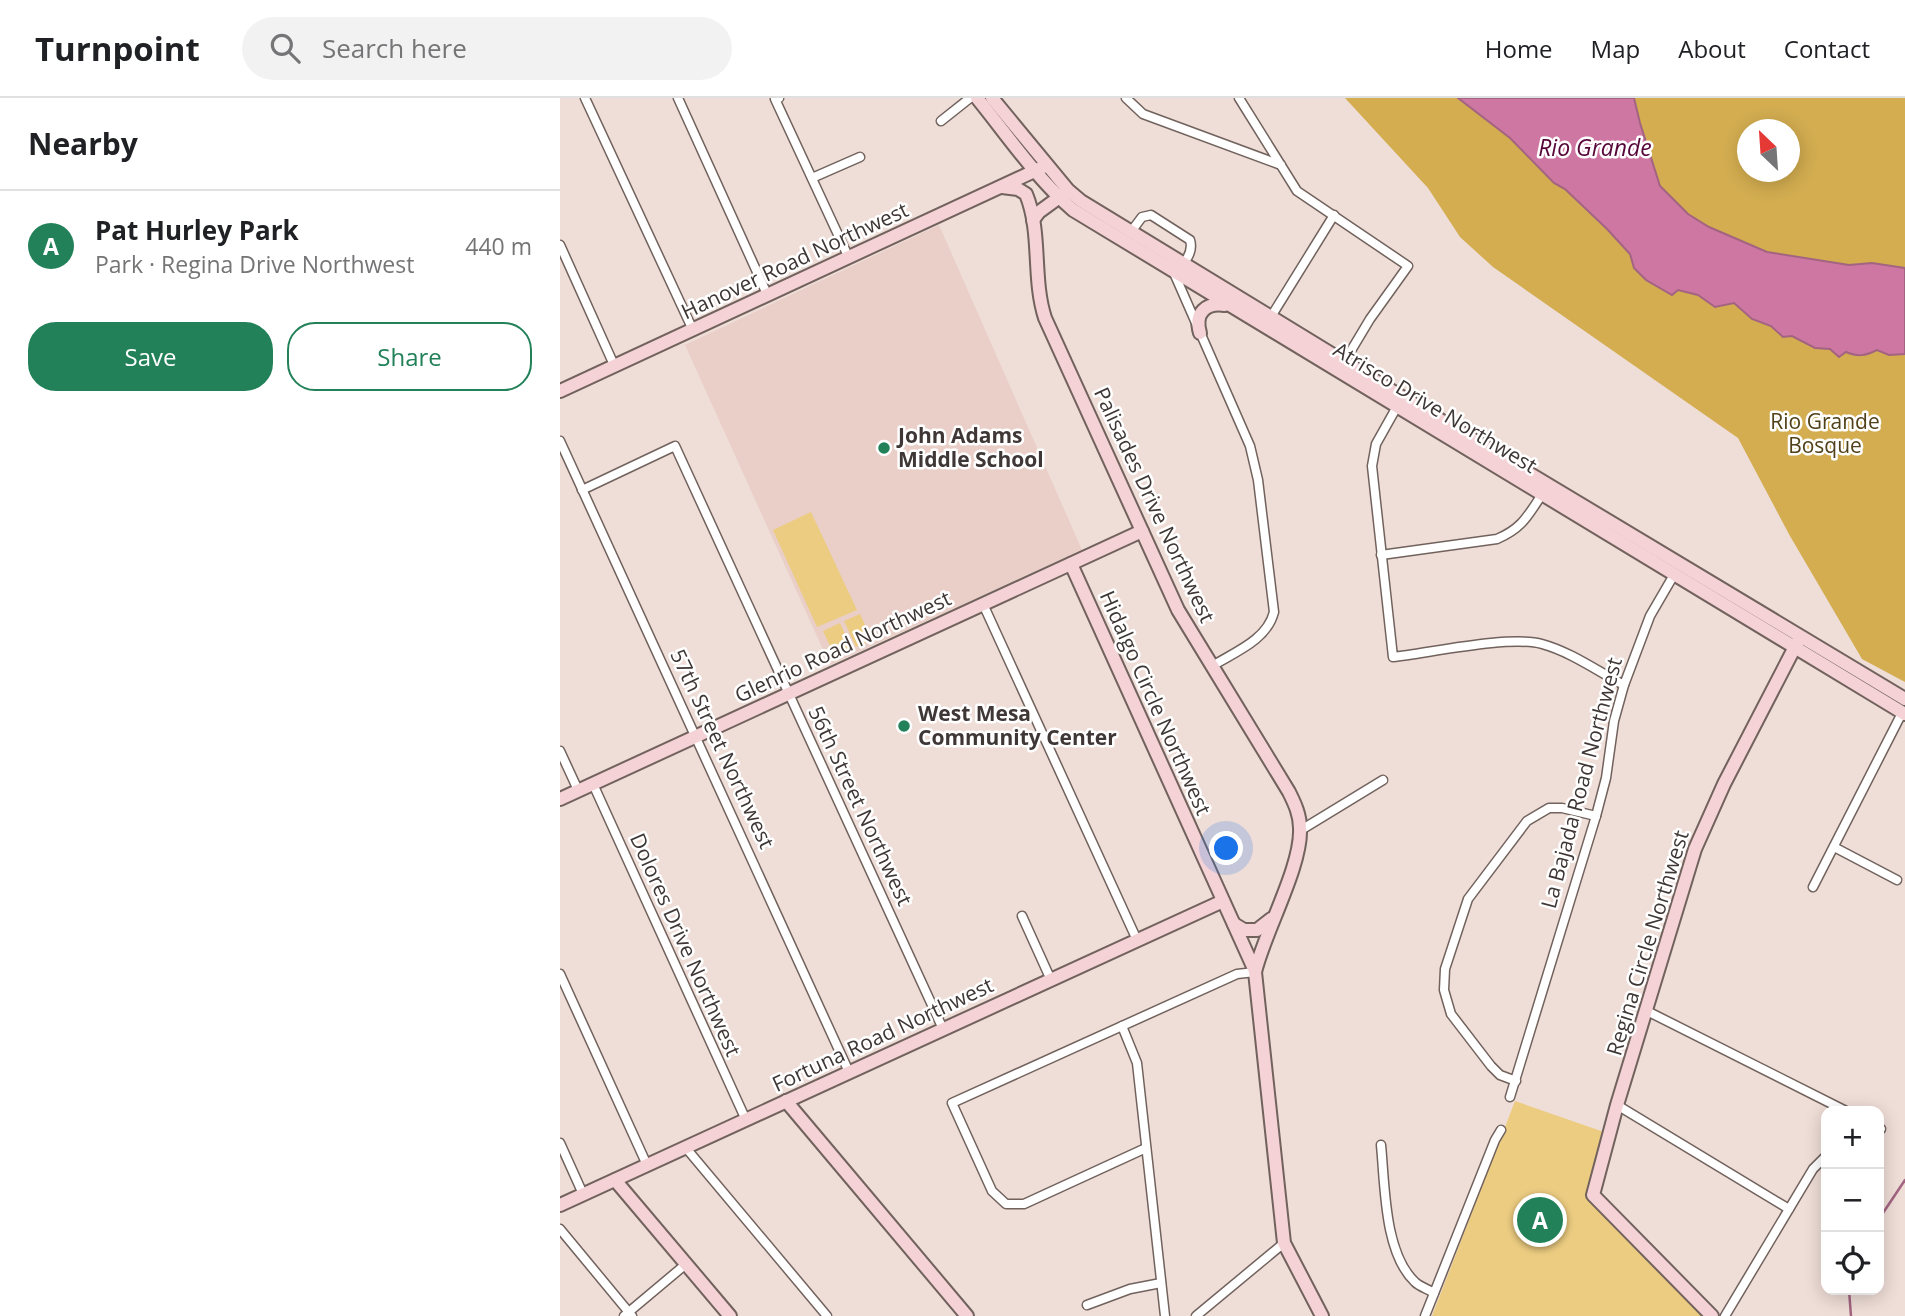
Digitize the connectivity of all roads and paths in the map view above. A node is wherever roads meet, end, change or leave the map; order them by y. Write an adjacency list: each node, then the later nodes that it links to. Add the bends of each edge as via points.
1 (585, 98): 25 (street)
2 (678, 98): 22 (street)
3 (970, 98): 9 (street)
4 (977, 98): 12 (street, Atrisco Drive Northwest)
5 (992, 98): 12 (street, Atrisco Drive Northwest)
6 (1126, 98): 11 (street, via 1143,114)
7 (1239, 98): 11 (street)
8 (777, 99): 13 (street)
9 (941, 121)
10 (860, 157): 13 (street)
11 (1281, 165): 16 (street, via 1297,191)
12 (1041, 168): 14 (street, Hanover Road Northwest); 15 (street, Atrisco Drive Northwest)
13 (812, 178): 20 (street)
14 (1002, 187): 17 (street, via 1026,194); 20 (street, Hanover Road Northwest)
15 (1063, 194): 17 (street); 18 (street, Atrisco Drive Northwest, via 1073,210)
16 (1334, 215): 24 (street); 28 (street, via 1408,266)
17 (1033, 220): 34 (street, Palisades Drive Northwest, via 1045,318)
18 (1127, 238): 21 (street, Atrisco Drive Northwest); 21 (street, via 1142,217 1156,217 1190,240 1191,250)
19 (560, 245): 27 (street)
20 (848, 256): 22 (street, Hanover Road Northwest)
21 (1179, 269): 23 (street, Atrisco Drive Northwest); 24 (street, Atrisco Drive Northwest); 26 (street)
22 (767, 293): 25 (street, Hanover Road Northwest)
23 (1229, 306): 24 (street, Atrisco Drive Northwest); 26 (street, via 1205,308 1198,319)
24 (1268, 322): 28 (street, Atrisco Drive Northwest)
25 (692, 328): 27 (street, Hanover Road Northwest)
26 (1200, 333): 40 (street, via 1250,446 1274,607 1271,622 1260,636)
27 (614, 365): 29 (street, Hanover Road Northwest)
28 (1341, 366): 30 (street, Atrisco Drive Northwest)
29 (560, 390)
30 (1399, 402): 33 (street, Atrisco Drive Northwest); 35 (street, via 1376,444 1372,466)
31 (560, 442): 32 (street, 57th Street Northwest)
32 (582, 490): 42 (street, 56th Street Northwest, via 675,446); 44 (street, 57th Street Northwest)
33 (1545, 490): 35 (street, via 1524,523 1497,539); 37 (street, Atrisco Drive Northwest)
34 (1142, 531): 36 (street, Glenrio Road Northwest); 40 (street, Palisades Drive Northwest, via 1178,610)
35 (1381, 555): 41 (street, via 1393,657 1539,643)
36 (1071, 564): 38 (street, Glenrio Road Northwest); 55 (street, Hidalgo Circle Northwest)
37 (1677, 569): 39 (street, Atrisco Drive Northwest); 41 (street, La Bajada Road Northwest, via 1650,616)
38 (983, 604): 42 (street, Glenrio Road Northwest); 59 (street)
39 (1797, 642): 43 (street, Atrisco Drive Northwest); 63 (street, Regina Circle Northwest, via 1695,849)
40 (1212, 666): 51 (street, Palisades Drive Northwest, via 1289,792)
41 (1624, 685): 50 (street, La Bajada Road Northwest)
42 (789, 693): 44 (street, Glenrio Road Northwest); 65 (street, 56th Street Northwest)
43 (1904, 708): 52 (street)
44 (696, 736): 47 (street, Glenrio Road Northwest); 66 (street, 57th Street Northwest)
45 (560, 751): 48 (street)
46 (1383, 780): 51 (street)
47 (593, 784): 48 (street, Glenrio Road Northwest); 72 (street, Dolores Drive Northwest)
48 (578, 790): 49 (street, Glenrio Road Northwest)
49 (560, 799)
50 (1596, 816): 67 (street, La Bajada Road Northwest); 67 (street, via 1549,808 1527,821 1468,899 1445,969 1444,990 1451,1014 1491,1066)
51 (1301, 830): 57 (street, Palisades Drive Northwest)
52 (1834, 847): 53 (street); 54 (street)
53 (1897, 880)
54 (1813, 887)
55 (1223, 901): 58 (street, Hidalgo Circle Northwest); 59 (street, Fortuna Road Northwest)
56 (1023, 916): 62 (street)
57 (1274, 917): 58 (street, via 1257,930); 60 (street, Palisades Drive Northwest)
58 (1234, 924): 60 (street, Hidalgo Circle Northwest)
59 (1137, 940): 62 (street, Fortuna Road Northwest)
60 (1255, 972): 64 (street, via 1237,974); 85 (street, Palisades Drive Northwest)
61 (560, 974): 79 (street)
62 (1051, 979): 65 (street, Fortuna Road Northwest)
63 (1647, 1011): 70 (street, Regina Circle Northwest); 71 (street)
64 (1122, 1026): 77 (street, via 1138,1063); 77 (street, via 952,1103 992,1191 1006,1204 1024,1204)
65 (943, 1029): 66 (street, Fortuna Road Northwest)
66 (849, 1072): 69 (street, Fortuna Road Northwest)
67 (1516, 1082): 68 (street, La Bajada Road Northwest)
68 (1510, 1097)
69 (786, 1101): 72 (street, Fortuna Road Northwest); 93 (street)
70 (1617, 1105): 83 (street); 98 (street, Regina Circle Northwest, via 1593,1195)
71 (1836, 1106)
72 (746, 1120): 76 (street, Fortuna Road Northwest)
73 (1501, 1130): 88 (street)
74 (560, 1143): 81 (street)
75 (1381, 1145): 88 (street, via 1394,1245 1409,1275)
76 (685, 1148): 79 (street, Fortuna Road Northwest); 92 (street)
77 (1146, 1148): 87 (street)
78 (1821, 1161): 83 (street)
79 (648, 1165): 80 (street, Fortuna Road Northwest)
80 (615, 1180): 81 (street, Fortuna Road Northwest); 86 (street)
81 (583, 1194): 82 (street, Fortuna Road Northwest)
82 (560, 1205)
83 (1789, 1209): 99 (street)
84 (560, 1229): 90 (street)
85 (1284, 1243): 95 (street); 96 (street)
86 (686, 1264): 90 (street); 91 (street)
87 (1161, 1283): 89 (street); 94 (street)
88 (1434, 1293): 97 (street)
89 (1087, 1305)
90 (628, 1315)
91 (730, 1316)
92 (827, 1316)
93 (967, 1316)
94 (1165, 1316)
95 (1196, 1316)
96 (1322, 1316)
97 (1425, 1316)
98 (1712, 1316)
99 (1725, 1316)

